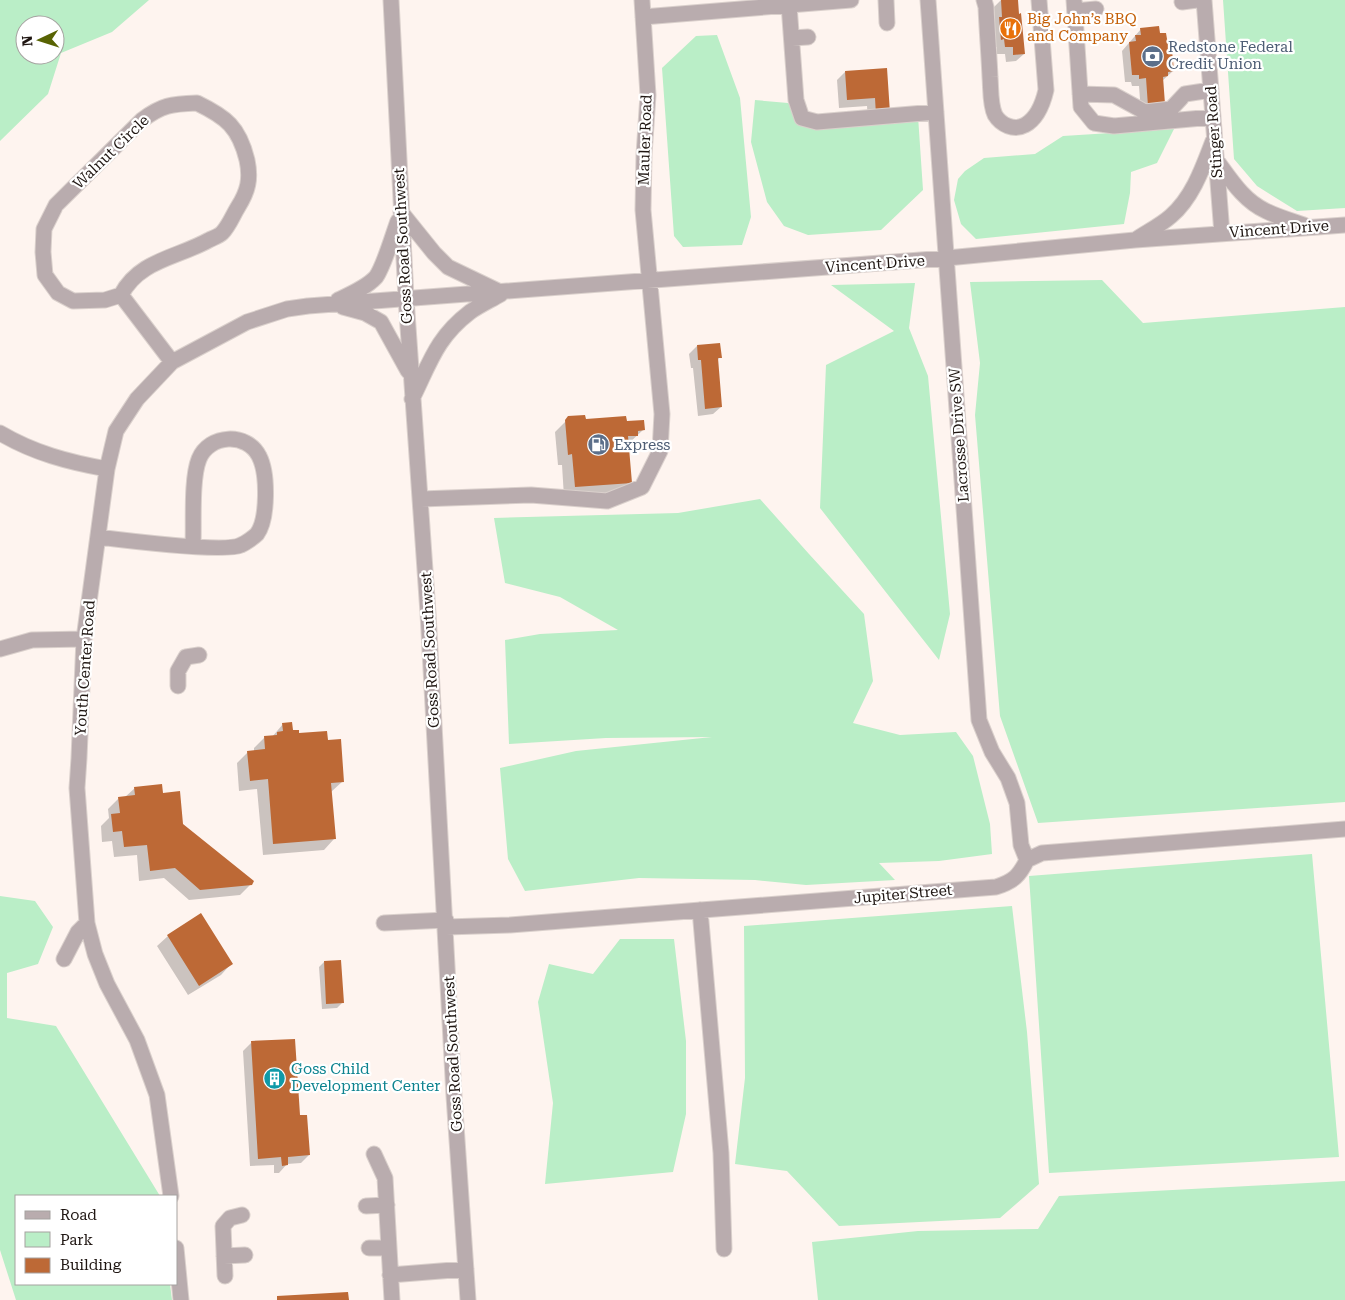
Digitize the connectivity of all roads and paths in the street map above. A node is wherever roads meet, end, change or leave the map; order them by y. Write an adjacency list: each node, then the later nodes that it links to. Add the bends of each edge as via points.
1 (391, 0): 22 (street, Goss Road Southwest)
2 (642, 0): 12 (street, Mauler Road)
3 (851, 0): 9 (street)
4 (886, 0): 13 (street)
5 (928, 0): 18 (street, Lacrosse Drive SW)
6 (984, 0): 7 (street, via 994,113 1000,123 1014,128 1025,125 1034,117 1043,104 1046,90)
7 (1039, 0)
8 (1204, 0): 16 (street, Stinger Road)
9 (789, 5): 12 (street); 15 (street)
10 (1074, 5): 11 (street); 17 (street)
11 (1096, 9)
12 (643, 17): 28 (street, Mauler Road, via 648,95 643,210)
13 (888, 23)
14 (808, 37): 15 (street)
15 (792, 38): 18 (street, via 796,100 802,118 817,122)
16 (1210, 90): 17 (street, via 1185,94 1171,109 1145,112 1114,95); 19 (street, Stinger Road)
17 (1080, 94): 19 (street, via 1081,107 1094,123 1114,126)
18 (936, 112): 27 (street, Lacrosse Drive SW)
19 (1213, 117): 20 (street, Stinger Road)
20 (1214, 137): 21 (street, Stinger Road); 26 (street, via 1188,196 1171,216)
21 (1216, 159): 24 (street, via 1237,189 1252,203 1266,212); 25 (street, Stinger Road)
22 (401, 212): 29 (street, via 448,267); 31 (street, Goss Road Southwest); 32 (street, via 376,276 356,292)
23 (1345, 225): 24 (street, Vincent Drive)
24 (1310, 227): 25 (street, Vincent Drive)
25 (1222, 234): 26 (street, Vincent Drive)
26 (1135, 240): 27 (street, Vincent Drive)
27 (947, 258): 28 (street, Vincent Drive); 46 (street, Lacrosse Drive SW, via 979,720 1017,803 1021,845)
28 (649, 280): 29 (street, Vincent Drive); 38 (street, Mauler Road, via 662,414 660,451 642,486 607,502 531,495)
29 (502, 293): 31 (street, Vincent Drive); 35 (street, via 471,311 447,334 431,358)
30 (121, 295): 30 (street, Walnut Circle, via 105,300 74,301 58,293 45,275 44,229 56,205 142,120 173,104 197,103 231,124 243,143 248,168 247,192 222,233 194,248 155,262 127,283); 33 (street)
31 (406, 298): 32 (street, Youth Center Road); 34 (street, Goss Road Southwest)
32 (329, 304): 33 (street, Youth Center Road, via 261,316); 34 (street, via 381,322)
33 (172, 362): 37 (street, Youth Center Road, via 137,399 116,431)
34 (410, 375): 35 (street, Goss Road Southwest)
35 (412, 400): 38 (street, Goss Road Southwest)
36 (0, 433): 37 (street, via 20,445 71,463)
37 (107, 469): 39 (street, Youth Center Road)
38 (421, 499): 50 (street, Goss Road Southwest)
39 (98, 537): 40 (street); 41 (street, Youth Center Road)
40 (193, 546): 40 (street, via 240,546 257,534 265,514 264,472 259,456 237,438 220,440 208,446 198,459 194,484)
41 (84, 639): 42 (street, via 32,640); 49 (street, Youth Center Road, via 74,825 77,868 86,885)
42 (0, 649)
43 (199, 655): 44 (street, via 186,657 178,671)
44 (178, 686)
45 (1345, 829): 46 (street, via 1042,853)
46 (1027, 860): 47 (street, Jupiter Street, via 1020,874 1008,883 996,886)
47 (700, 910): 50 (street, Jupiter Street, via 510,924); 59 (street, via 721,1153)
48 (384, 923): 50 (street, Jupiter Street)
49 (87, 924): 51 (street, via 78,932); 53 (street, Youth Center Road, via 101,969 136,1040 157,1095)
50 (446, 924): 63 (street, Goss Road Southwest)
51 (64, 959)
52 (374, 1154): 54 (street, via 385,1178)
53 (171, 1195)
54 (386, 1205): 55 (street); 58 (street)
55 (366, 1206)
56 (242, 1215): 61 (street, via 230,1218 223,1226)
57 (369, 1248): 58 (street)
58 (388, 1248): 64 (street)
59 (724, 1249)
60 (245, 1255): 61 (street)
61 (224, 1256): 65 (street)
62 (178, 1269): 66 (street)
63 (466, 1269): 64 (street); 68 (street, Goss Road Southwest)
64 (390, 1275): 67 (street)
65 (225, 1276)
66 (181, 1300)
67 (392, 1300)
68 (468, 1300)

